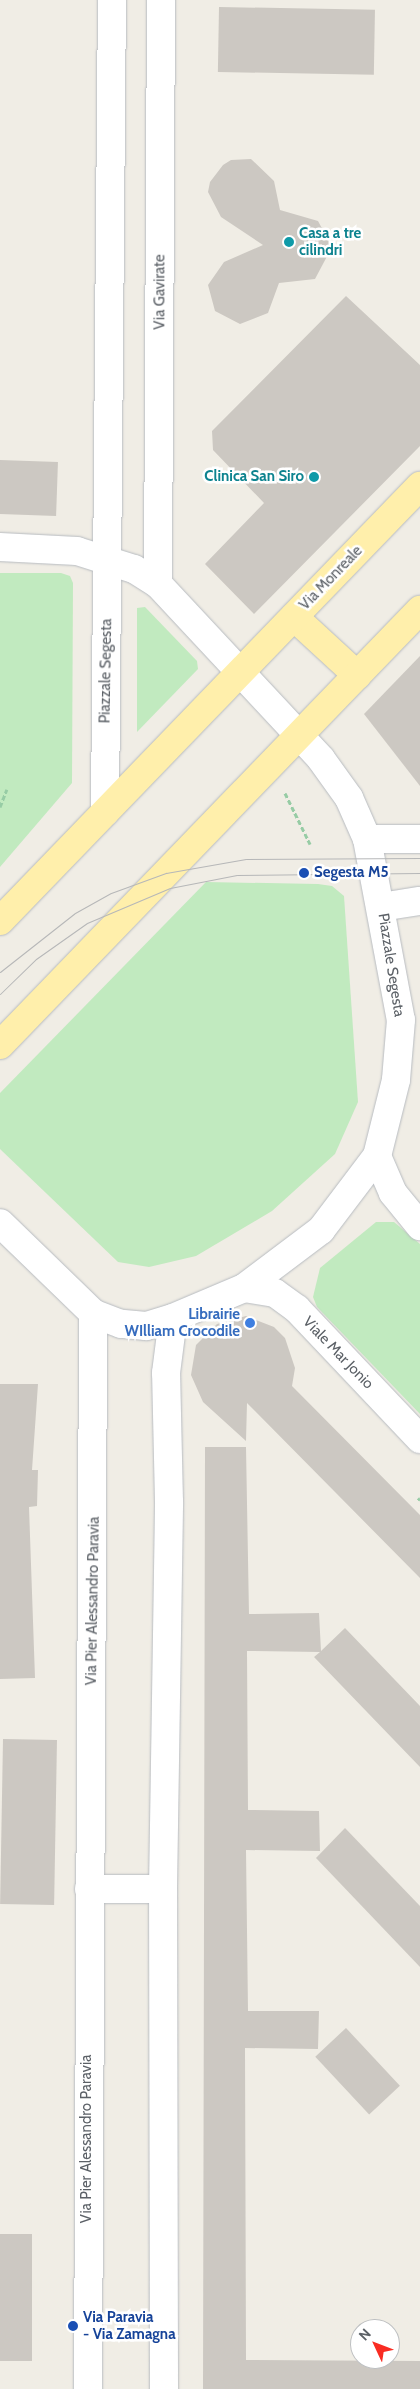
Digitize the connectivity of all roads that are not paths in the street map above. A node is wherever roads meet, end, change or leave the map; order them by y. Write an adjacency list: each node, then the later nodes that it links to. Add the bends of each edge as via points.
1 (112, 0): 5 (street)
2 (161, 0): 6 (street, Via Gavirate)
3 (420, 486): 8 (main road, Via Monreale)
4 (0, 547): 5 (street, Piazzale Segesta, via 77,551)
5 (108, 559): 6 (street, Piazzale Segesta); 12 (street, Piazzale Segesta)
6 (158, 584): 9 (street, Piazzale Segesta)
7 (420, 610): 10 (main road)
8 (294, 617): 9 (main road, Via Monreale); 10 (main road)
9 (242, 670): 11 (street, Piazzale Segesta); 12 (main road)
10 (357, 675): 11 (main road)
11 (300, 735): 13 (street, Piazzale Segesta, via 350,798); 18 (main road)
12 (106, 812): 17 (main road)
13 (366, 839): 14 (street); 16 (street, Piazzale Segesta)
14 (420, 839)
15 (420, 901): 16 (street)
16 (381, 907): 19 (street, Piazzale Segesta, via 401,1020 396,1080)
17 (0, 921)
18 (0, 1045)
19 (377, 1156): 21 (street, via 392,1193); 22 (street, Piazzale Segesta, via 320,1230)
20 (0, 1223): 23 (street, Piazzale Segesta)
21 (420, 1226)
22 (244, 1288): 24 (street, Piazzale Segesta); 25 (street, Viale Mar Jonio, via 275,1293 296,1309)
23 (93, 1313): 24 (street, Piazzale Segesta, via 121,1324 146,1326); 26 (street, Via Pier Alessandro Paravia)
24 (173, 1318): 27 (street, via 166,1373 170,1502)
25 (420, 1438)
26 (89, 1889): 27 (street); 28 (street, Via Pier Alessandro Paravia)
27 (163, 1889): 29 (street)
28 (88, 2389)
29 (164, 2389)

